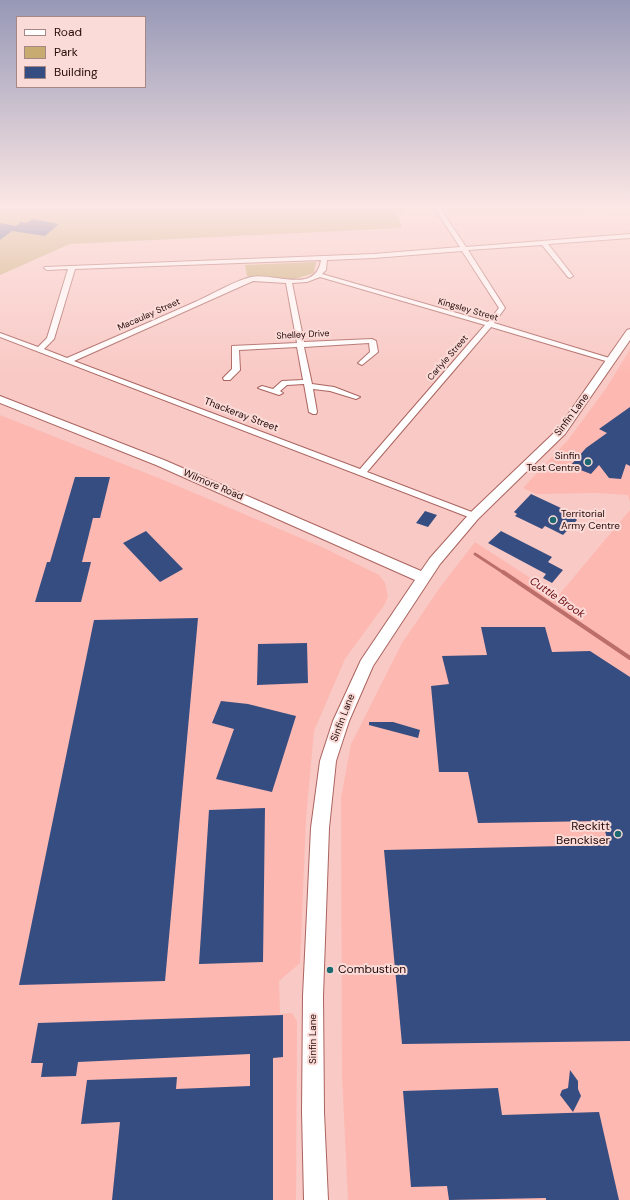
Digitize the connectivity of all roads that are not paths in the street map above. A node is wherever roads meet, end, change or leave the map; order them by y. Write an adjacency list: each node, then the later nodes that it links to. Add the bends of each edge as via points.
1 (166, 264): 5 (street)
2 (325, 264): 7 (street)
3 (474, 264): 10 (street, Carlyle Street, via 502,308)
4 (560, 264): 8 (street)
5 (72, 267): 6 (street); 14 (street, via 50,339)
6 (47, 268)
7 (319, 275): 9 (street); 10 (street, Kingsley Street)
8 (570, 276)
9 (289, 283): 13 (street); 16 (street, Macaulay Street, via 252,279)
10 (489, 325): 15 (street, Kingsley Street); 24 (street, Carlyle Street)
11 (630, 332): 15 (street, Sinfin Lane)
12 (0, 335): 14 (street, Thackeray Street)
13 (300, 345): 17 (street, Shelley Drive, via 372,341 374,352); 18 (street, Shelley Drive, via 235,348 236,370); 19 (street)
14 (38, 350): 16 (street, Thackeray Street)
15 (612, 360): 25 (street, Sinfin Lane, via 561,432)
16 (67, 361): 24 (street, Thackeray Street)
17 (362, 363)
18 (227, 378)
19 (307, 384): 20 (street, via 285,383 277,393); 21 (street); 23 (street)
20 (262, 388)
21 (356, 397)
22 (0, 399): 26 (street, Wilmore Road, via 142,454)
23 (313, 412)
24 (362, 473): 25 (street, Thackeray Street)
25 (474, 516): 26 (street, Sinfin Lane, via 454,537)
26 (423, 578): 27 (street, Sinfin Lane, via 366,664 346,708 328,761 320,828 313,996)
27 (316, 1200)

